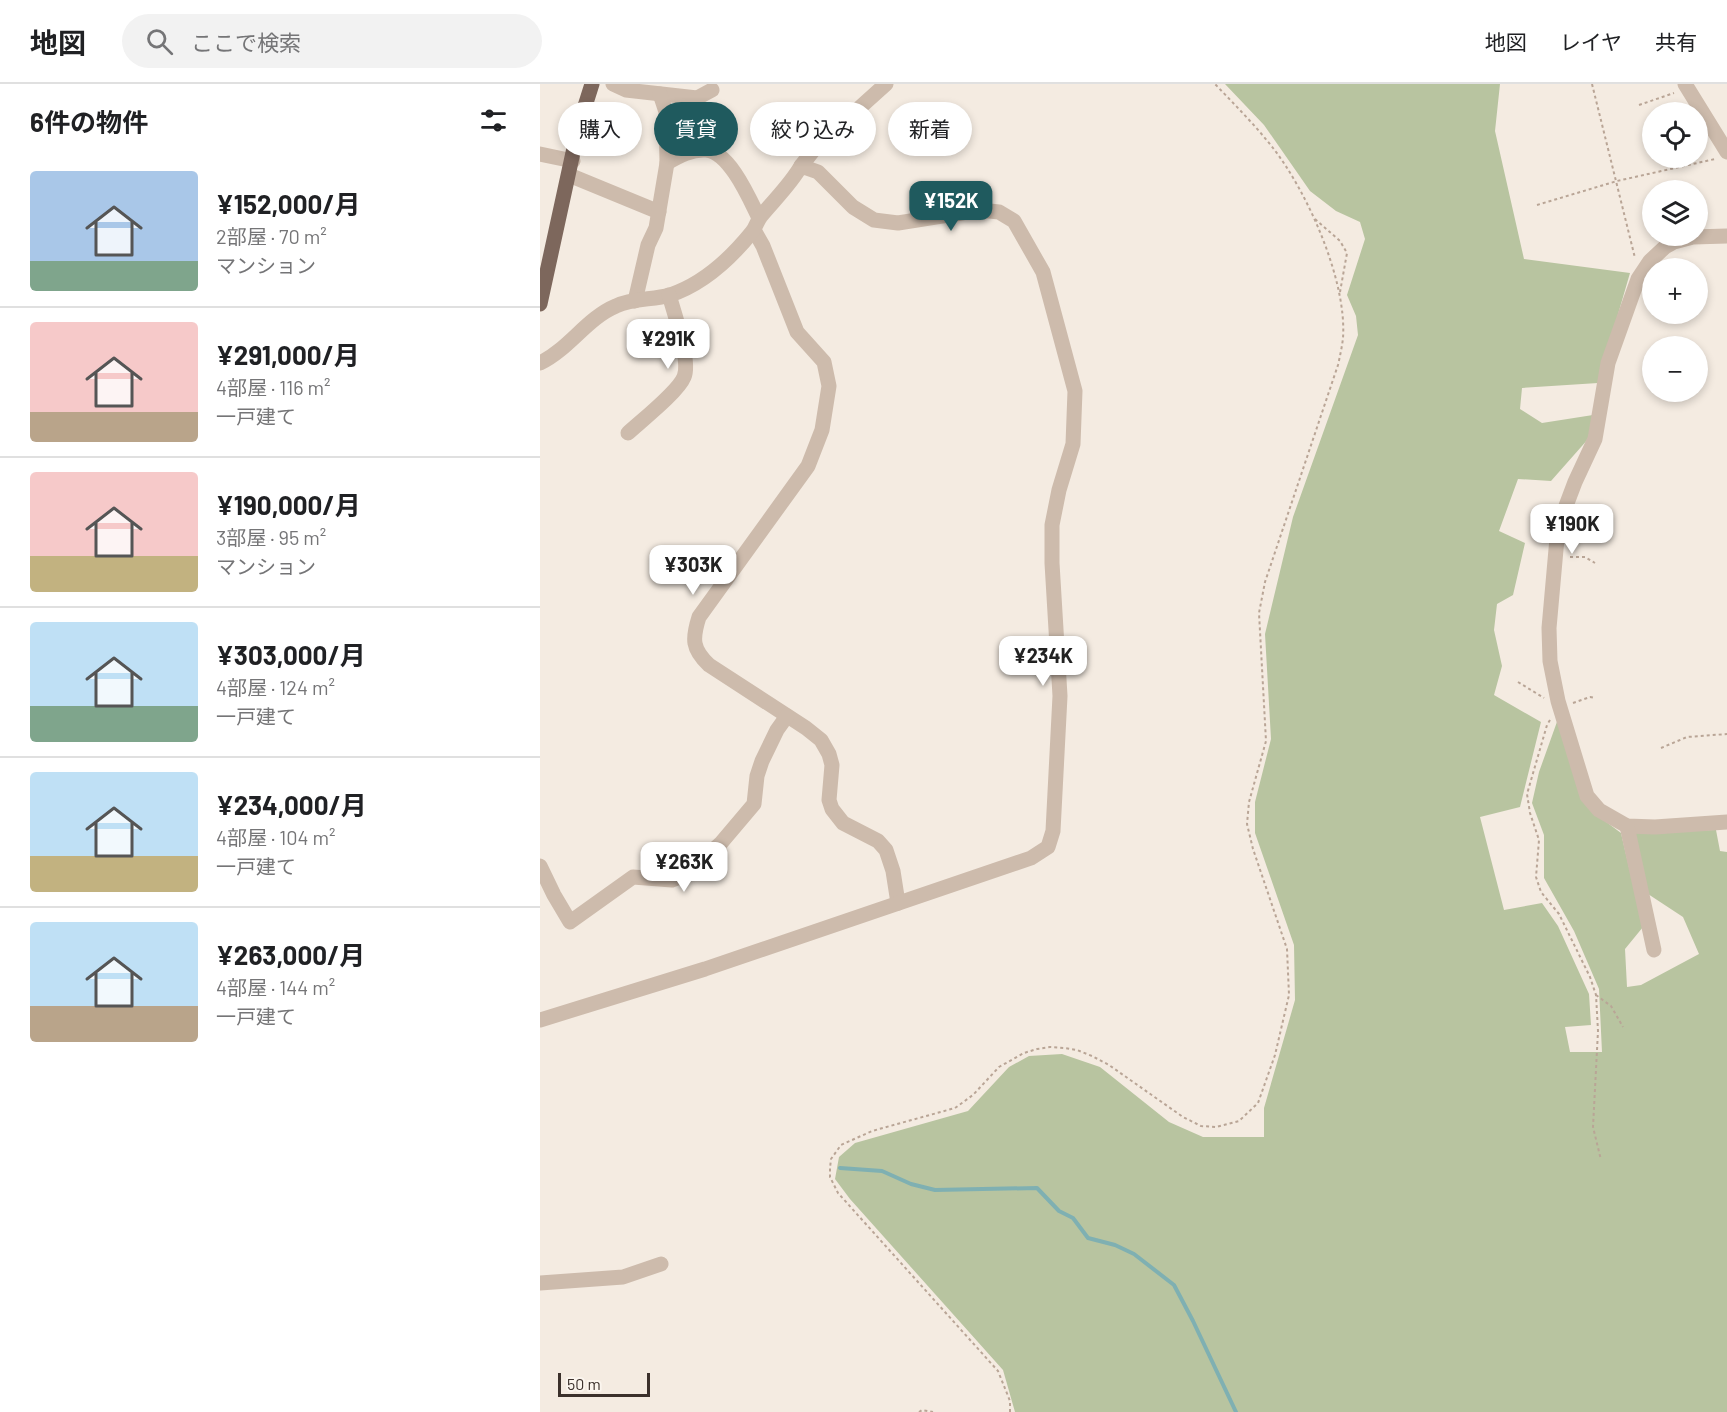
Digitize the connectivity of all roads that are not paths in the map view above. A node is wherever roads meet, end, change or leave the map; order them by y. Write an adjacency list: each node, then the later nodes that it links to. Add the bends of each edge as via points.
1 (592, 84): 11 (main road)
2 (613, 84): 6 (street, via 626,90)
3 (886, 84): 10 (street, via 816,147)
4 (1686, 86): 8 (street)
5 (712, 90): 6 (street, via 697,98)
6 (660, 94): 9 (street, via 666,112)
7 (540, 154): 11 (street)
8 (1721, 155)
9 (667, 163): 12 (street); 13 (street, via 695,150 710,150 736,174)
10 (801, 166): 13 (street); 24 (street, via 818,172 853,207 874,220 898,223 980,210 999,212 1014,221 1043,272 1075,391 1073,444 1052,525 1060,696 1053,831 1048,847 1031,858)
11 (571, 168): 12 (street); 17 (main road)
12 (659, 212): 16 (street)
13 (757, 224): 15 (street, via 728,258 694,285); 20 (street, via 797,332 824,362 829,386 822,430 808,466 699,616 694,632 700,657)
14 (1727, 236): 22 (street, via 1674,242 1650,261 1638,279 1608,363 1595,439 1558,527 1549,628 1550,661 1559,707 1587,796 1599,810)
15 (669, 295): 16 (street); 19 (street, via 682,344 685,376)
16 (635, 301): 18 (street, via 616,305 598,316)
17 (540, 303)
18 (540, 363)
19 (628, 433)
20 (787, 716): 23 (street, via 762,761 754,804 721,843 686,874 672,880 633,877 570,922); 24 (street, via 826,747 832,765 832,809 843,823 878,841 886,850)
21 (1727, 822): 22 (street)
22 (1627, 826): 25 (street)
23 (540, 866)
24 (898, 903): 26 (street)
25 (1654, 950)
26 (540, 1020)
27 (661, 1264): 28 (street, via 623,1276)
28 (540, 1283)

